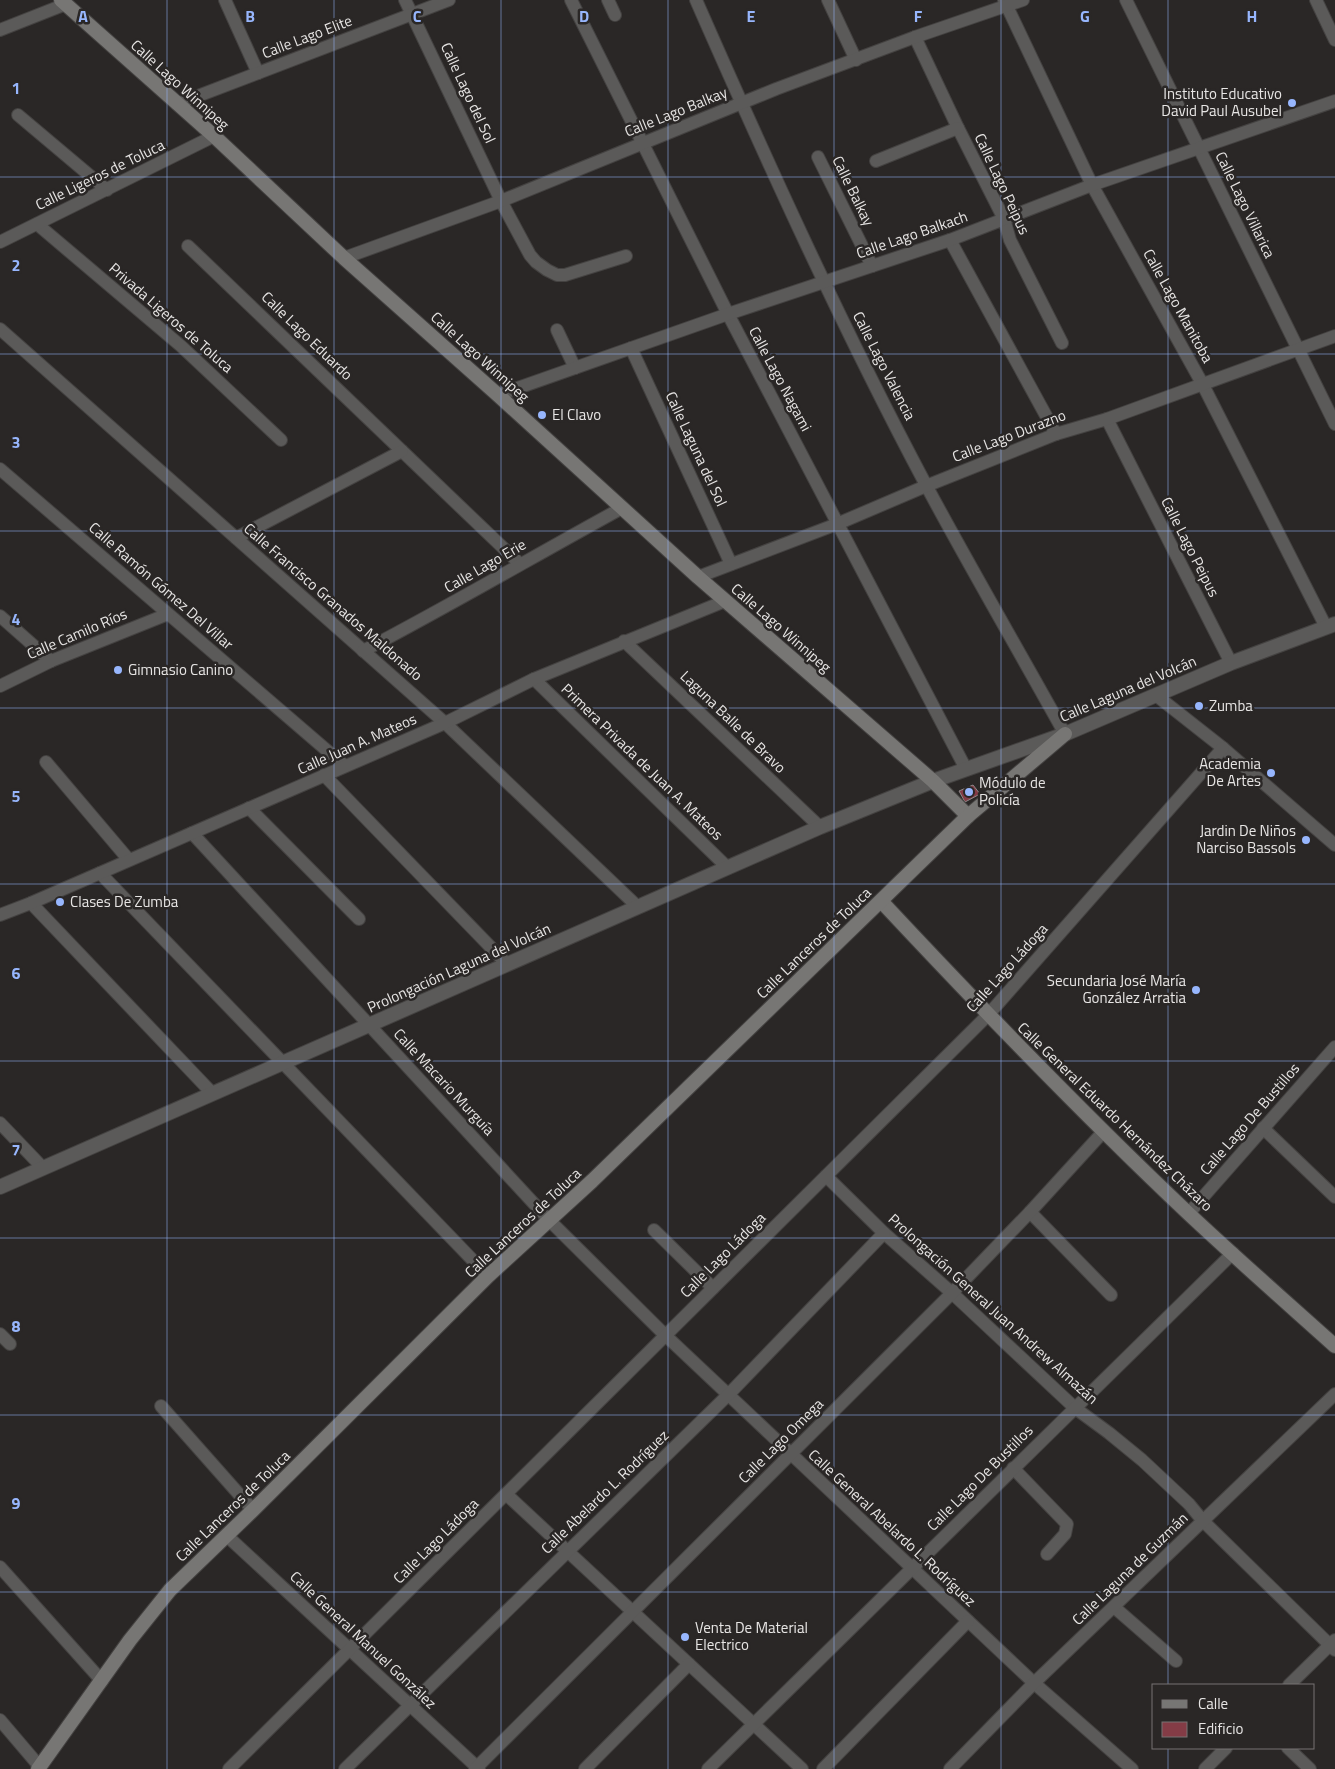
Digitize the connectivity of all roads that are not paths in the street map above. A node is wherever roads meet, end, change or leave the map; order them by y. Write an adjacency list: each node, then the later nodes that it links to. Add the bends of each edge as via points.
1 (225, 0): 19 (street)
2 (405, 0): 13 (street, Calle Lago del Sol)
3 (450, 0): 13 (street, Calle Lago Elite)
4 (571, 0): 26 (street, Calle Lago Nagami)
5 (608, 0): 14 (street)
6 (696, 0): 21 (street, Calle Lago Valencia)
7 (828, 0): 18 (street)
8 (1023, 0): 12 (street, Calle Lago Balkay)
9 (1126, 0): 27 (street, Calle Lago Villarica)
10 (1316, 0): 17 (street)
11 (64, 2): 15 (street); 22 (main road, Calle Lago Winnipeg)
12 (1005, 3): 16 (street, Calle Lago Balkay); 30 (street, Calle Lago Manitoba)
13 (412, 15): 19 (street, Calle Lago Elite); 32 (street, Calle Lago del Sol)
14 (615, 16)
15 (0, 30)
16 (915, 37): 18 (street, Calle Lago Balkay); 24 (street, Calle Lago Peipus)
17 (1335, 40)
18 (856, 60): 21 (street, Calle Lago Balkay)
19 (258, 72): 22 (street, Calle Lago Elite)
20 (1335, 101): 27 (street, Calle Lago Balkach)
21 (741, 103): 26 (street, Calle Lago Balkay); 41 (street, Calle Lago Valencia)
22 (177, 104): 25 (main road, Calle Lago Winnipeg)
23 (18, 115): 31 (street)
24 (958, 128): 29 (street); 33 (street, Calle Lago Peipus)
25 (214, 136): 31 (street, Calle Ligeros de Toluca); 39 (main road, Calle Lago Winnipeg)
26 (641, 144): 32 (street, Calle Lago Balkay); 42 (street, Calle Lago Nagami)
27 (1199, 148): 30 (street, Calle Lago Balkach); 48 (street, Calle Lago Villarica)
28 (818, 157): 40 (street, Calle Balkay)
29 (876, 161)
30 (1092, 184): 33 (street, Calle Lago Balkach); 50 (street, Calle Lago Manitoba)
31 (107, 190): 34 (street, Calle Ligeros de Toluca)
32 (501, 201): 38 (street, Calle Lago del Sol, via 530,255 557,275); 39 (street, Calle Lago Balkay)
33 (1004, 219): 35 (street, Calle Lago Balkach); 46 (street, Calle Lago Peipus, via 1010,240)
34 (37, 224): 36 (street, Calle Ligeros de Toluca); 55 (street, Privada Ligeros de Toluca, via 181,346)
35 (950, 240): 40 (street, Calle Lago Balkach); 54 (street)
36 (0, 242)
37 (188, 246): 56 (street, Calle Lago Eduardo)
38 (626, 256)
39 (344, 258): 51 (main road, Calle Lago Winnipeg)
40 (872, 266): 41 (street, Calle Lago Balkach)
41 (824, 283): 42 (street, Calle Lago Balkach); 58 (street, Calle Lago Valencia)
42 (728, 314): 47 (street, Calle Lago Balkach); 60 (street, Calle Lago Nagami)
43 (0, 329): 61 (street, Calle Francisco Granados Maldonado)
44 (557, 330): 49 (street)
45 (1335, 336): 48 (street, Calle Lago Durazno)
46 (1062, 343)
47 (631, 348): 49 (street, Calle Lago Balkach); 63 (street, Calle Laguna del Sol)
48 (1298, 350): 50 (street, Calle Lago Durazno); 53 (street, Calle Lago Villarica)
49 (575, 368): 51 (street, Calle Lago Balkach)
50 (1203, 385): 52 (street, Calle Lago Durazno); 68 (street, Calle Lago Manitoba)
51 (498, 395): 59 (main road, Calle Lago Winnipeg)
52 (1107, 419): 54 (street, Calle Lago Durazno); 72 (street, Calle Lago Peipus)
53 (1335, 424)
54 (1056, 434): 58 (street, Calle Lago Durazno)
55 (281, 440)
56 (402, 451): 61 (street); 62 (street, Calle Lago Eduardo)
57 (0, 469): 66 (street, Calle Ramón Gómez Del Villar)
58 (926, 486): 60 (street, Calle Lago Durazno); 77 (street, Calle Lago Valencia)
59 (622, 508): 62 (street, Calle Lago Erie); 64 (main road, Calle Lago Winnipeg)
60 (837, 524): 63 (street, Calle Lago Durazno); 81 (street, Calle Lago Nagami)
61 (236, 538): 70 (street, Calle Francisco Granados Maldonado)
62 (520, 564): 70 (street, Calle Lago Erie)
63 (731, 564): 64 (street, Calle Lago Durazno)
64 (698, 577): 65 (main road, Calle Lago Winnipeg)
65 (725, 601): 69 (street, Calle Juan A. Mateos); 83 (main road, Calle Lago Winnipeg)
66 (168, 614): 71 (street, Calle Camilo Ríos); 80 (street, Calle Ramón Gómez Del Villar)
67 (0, 616): 71 (street)
68 (1330, 625): 72 (street, Calle Laguna del Volcán)
69 (624, 641): 73 (street, Calle Juan A. Mateos); 86 (street, Laguna Balle de Bravo)
70 (363, 651): 76 (street, Calle Francisco Granados Maldonado)
71 (51, 661): 74 (street, Calle Camilo Ríos)
72 (1230, 663): 75 (street, Calle Laguna del Volcán)
73 (534, 679): 76 (street, Calle Juan A. Mateos); 90 (street, Primera Privada de Juan A. Mateos)
74 (0, 686)
75 (1157, 696): 77 (street, Calle Laguna del Volcán); 78 (street)
76 (445, 723): 80 (street, Calle Juan A. Mateos); 94 (street, Calle Francisco Granados Maldonado)
77 (1066, 734): 81 (street, Calle Laguna del Volcán); 85 (main road, Calle Lanceros de Toluca)
78 (1222, 748): 88 (street); 98 (street, Calle Lago Ládoga)
79 (46, 762): 89 (street)
80 (346, 766): 82 (street, Calle Juan A. Mateos)
81 (966, 769): 83 (street, Calle Laguna del Volcán)
82 (324, 776): 84 (street, Calle Juan A. Mateos); 97 (street)
83 (933, 781): 85 (main road, Calle Lago Winnipeg); 86 (street, Prolongación Laguna del Volcán)
84 (249, 808): 87 (street, Calle Juan A. Mateos); 96 (street)
85 (968, 816): 92 (main road, Calle Lanceros de Toluca)
86 (820, 827): 90 (street, Prolongación Laguna del Volcán)
87 (192, 833): 89 (street, Calle Juan A. Mateos); 99 (street, Calle Macario Murguía)
88 (1335, 845)
89 (129, 860): 91 (street, Calle Juan A. Mateos)
90 (728, 868): 94 (street, Prolongación Laguna del Volcán)
91 (100, 873): 93 (street, Calle Juan A. Mateos); 101 (street)
92 (881, 901): 98 (main road, Calle General Eduardo Hernández Cházaro); 112 (main road, Calle Lanceros de Toluca)
93 (31, 903): 95 (street, Calle Juan A. Mateos); 102 (street)
94 (638, 907): 97 (street, Prolongación Laguna del Volcán)
95 (0, 915)
96 (359, 919)
97 (507, 964): 99 (street, Prolongación Laguna del Volcán)
98 (988, 1015): 105 (main road, Calle General Eduardo Hernández Cházaro); 107 (street, Calle Lago Ládoga)
99 (369, 1025): 101 (street, Prolongación Laguna del Volcán); 112 (street, Calle Macario Murguía)
100 (1335, 1047): 104 (street, Calle Lago De Bustillos)
101 (283, 1062): 102 (street, Prolongación Laguna del Volcán); 116 (street)
102 (212, 1093): 106 (street, Prolongación Laguna del Volcán)
103 (0, 1123): 106 (street)
104 (1263, 1128): 109 (street); 111 (street, Calle Lago De Bustillos)
105 (1104, 1131): 110 (street, Calle Lago Omega); 111 (main road, Calle General Eduardo Hernández Cházaro)
106 (43, 1168): 108 (street, Prolongación Laguna del Volcán)
107 (826, 1176): 114 (street, Prolongación General Juan Andrew Almazán); 117 (street, Calle Lago Ládoga)
108 (0, 1187)
109 (1335, 1197)
110 (1030, 1212): 118 (street, Calle Lago Omega); 119 (street)
111 (1189, 1213): 115 (main road, Calle General Eduardo Hernández Cházaro)
112 (550, 1221): 116 (main road, Calle Lanceros de Toluca); 121 (street, Calle General Abelardo L. Rodríguez)
113 (654, 1230): 117 (street)
114 (884, 1234): 118 (street, Prolongación General Juan Andrew Almazán); 125 (street, Calle Abelardo L. Rodríguez)
115 (1233, 1253): 123 (main road, Calle General Eduardo Hernández Cházaro); 127 (street, Calle Lago De Bustillos)
116 (488, 1276): 131 (main road, Calle Lanceros de Toluca)
117 (713, 1288): 121 (street, Calle Lago Ládoga)
118 (952, 1293): 127 (street, Prolongación General Juan Andrew Almazán); 128 (street, Calle Lago Omega)
119 (1111, 1295)
120 (0, 1334): 122 (street)
121 (665, 1335): 125 (street, Calle General Abelardo L. Rodríguez); 130 (street, Calle Lago Ládoga)
122 (10, 1344)
123 (1335, 1346)
124 (1335, 1394): 132 (street, Calle Laguna de Guzmán)
125 (728, 1395): 128 (street, Calle General Abelardo L. Rodríguez); 134 (street, Calle Abelardo L. Rodríguez)
126 (161, 1406): 131 (street)
127 (1075, 1408): 129 (street, Calle Lago De Bustillos); 132 (street, Prolongación General Juan Andrew Almazán, via 1142,1460)
128 (791, 1454): 137 (street, Calle General Abelardo L. Rodríguez); 140 (street, Calle Lago Omega)
129 (1013, 1468): 135 (street, via 1067,1524 1064,1534); 137 (street, Calle Lago De Bustillos)
130 (506, 1494): 134 (street); 143 (street, Calle Lago Ládoga)
131 (252, 1510): 133 (main road, Calle Lanceros de Toluca)
132 (1204, 1521): 139 (street, Calle Laguna de Guzmán); 142 (street, Prolongación General Juan Andrew Almazán)
133 (226, 1535): 143 (street, Calle General Manuel González); 146 (main road, Calle Lanceros de Toluca, via 159,1602)
134 (568, 1551): 140 (street); 149 (street, Calle Abelardo L. Rodríguez)
135 (1047, 1554)
136 (0, 1567): 138 (street)
137 (912, 1568): 141 (street, Calle General Abelardo L. Rodríguez); 151 (street, Calle Lago De Bustillos)
138 (5, 1580): 146 (street)
139 (1114, 1607): 144 (street); 147 (street, Calle Laguna de Guzmán)
140 (633, 1612): 145 (street); 155 (street, Calle Lago Omega)
141 (968, 1621): 147 (street, Calle General Abelardo L. Rodríguez); 161 (street)
142 (1333, 1645): 148 (street)
143 (350, 1649): 149 (street, Calle General Manuel González); 156 (street, Calle Lago Ládoga)
144 (1176, 1661)
145 (689, 1664): 151 (street); 158 (street)
146 (102, 1681): 154 (main road, Calle Lanceros de Toluca)
147 (1034, 1683): 162 (street, Calle Laguna de Guzmán); 163 (street, Calle General Abelardo L. Rodríguez)
148 (1290, 1684)
149 (409, 1705): 155 (street, Calle General Manuel González); 157 (street, Calle Abelardo L. Rodríguez)
150 (0, 1720): 154 (street)
151 (754, 1724): 159 (street, Calle Lago De Bustillos); 160 (street)
152 (1225, 1749): 164 (street)
153 (1289, 1749): 165 (street)
154 (39, 1768)
155 (477, 1768)
156 (229, 1769)
157 (345, 1769)
158 (585, 1769)
159 (708, 1769)
160 (802, 1769)
161 (823, 1769)
162 (950, 1769)
163 (1132, 1769)
164 (1205, 1769)
165 (1310, 1769)

